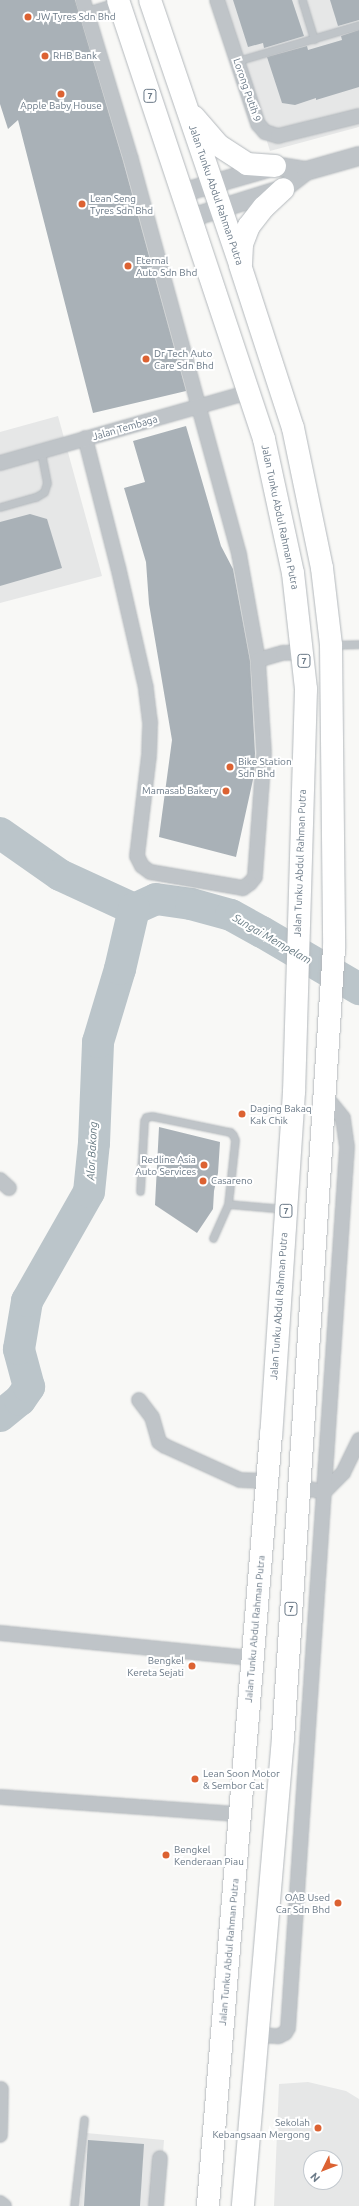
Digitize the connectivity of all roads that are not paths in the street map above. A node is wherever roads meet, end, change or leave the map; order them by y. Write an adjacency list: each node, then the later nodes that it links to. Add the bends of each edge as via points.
1 (83, 0): 6 (street)
2 (150, 0): 10 (main road, Jalan Tunku Abdul Rahman Putra / 7)
3 (217, 0): 9 (street, Lorong Putih 9)
4 (302, 0): 8 (lane)
5 (119, 3): 6 (street); 17 (main road, Jalan Tunku Abdul Rahman Putra / 7)
6 (87, 15): 22 (street, via 131,159)
7 (359, 25): 8 (lane)
8 (314, 39): 9 (lane)
9 (237, 61): 11 (street, Lorong Putih 9, via 258,124 265,132 278,136)
10 (186, 107): 13 (main road, via 218,145 247,164); 15 (main road, Jalan Tunku Abdul Rahman Putra / 7)
11 (359, 116)
12 (359, 156): 14 (street)
13 (275, 166): 14 (street); 15 (street)
14 (306, 171): 16 (street)
15 (211, 183): 17 (street); 18 (main road, Jalan Tunku Abdul Rahman Putra / 7)
16 (283, 189): 18 (street); 20 (main road, via 249,226 242,244)
17 (182, 193): 18 (main road, via 199,203); 19 (main road, Jalan Tunku Abdul Rahman Putra / 7)
18 (220, 208): 19 (street); 20 (main road, Jalan Tunku Abdul Rahman Putra / 7)
19 (190, 218): 21 (main road, Jalan Tunku Abdul Rahman Putra / 7)
20 (240, 265): 28 (main road, Jalan Tunku Abdul Rahman Putra / 7, via 292,428 322,568)
21 (249, 392): 22 (street, Jalan Tembaga); 29 (main road, Jalan Tunku Abdul Rahman Putra / 7, via 264,439 293,573)
22 (197, 407): 23 (street, Jalan Tembaga); 30 (street, via 239,554)
23 (85, 438): 24 (street, Jalan Tembaga); 30 (street, via 146,688 150,722 137,856 142,866 150,872 243,888 255,877 264,754)
24 (41, 451): 25 (street, Jalan Tembaga); 26 (lane, via 46,483 44,492 36,497)
25 (0, 463)
26 (0, 507)
27 (359, 644): 28 (lane)
28 (331, 646): 31 (main road, Jalan Tunku Abdul Rahman Putra / 7, via 334,948)
29 (303, 652): 30 (street, via 283,653); 34 (main road, Jalan Tunku Abdul Rahman Putra / 7, via 306,689 294,1092)
30 (258, 660)
31 (325, 1096): 39 (main road, Jalan Tunku Abdul Rahman Putra / 7); 40 (street, via 343,1118 347,1147)
32 (140, 1191): 33 (lane, via 144,1121 146,1117 152,1116 230,1132 233,1135 235,1140)
33 (228, 1204): 34 (lane); 35 (lane)
34 (286, 1209): 38 (main road, Jalan Tunku Abdul Rahman Putra / 7)
35 (213, 1238)
36 (139, 1400): 38 (street, via 152,1416 159,1442 165,1446 240,1480)
37 (359, 1440): 40 (street, via 343,1473)
38 (267, 1481): 42 (main road, Jalan Tunku Abdul Rahman Putra / 7)
39 (300, 1486): 40 (street); 45 (main road, Jalan Tunku Abdul Rahman Putra / 7, via 283,1738)
40 (324, 1492): 45 (street, via 288,2028 279,2036)
41 (0, 1633): 42 (street)
42 (252, 1658): 44 (main road, Jalan Tunku Abdul Rahman Putra / 7)
43 (0, 1797): 44 (street)
44 (240, 1814): 54 (main road, Jalan Tunku Abdul Rahman Putra / 7)
45 (257, 2034): 55 (main road, Jalan Tunku Abdul Rahman Putra / 7)
46 (1, 2089): 48 (street)
47 (84, 2120): 52 (lane)
48 (0, 2135)
49 (160, 2158): 53 (street)
50 (0, 2203): 51 (street)
51 (4, 2206)
52 (74, 2206)
53 (156, 2206)
54 (208, 2206)
55 (243, 2206)

